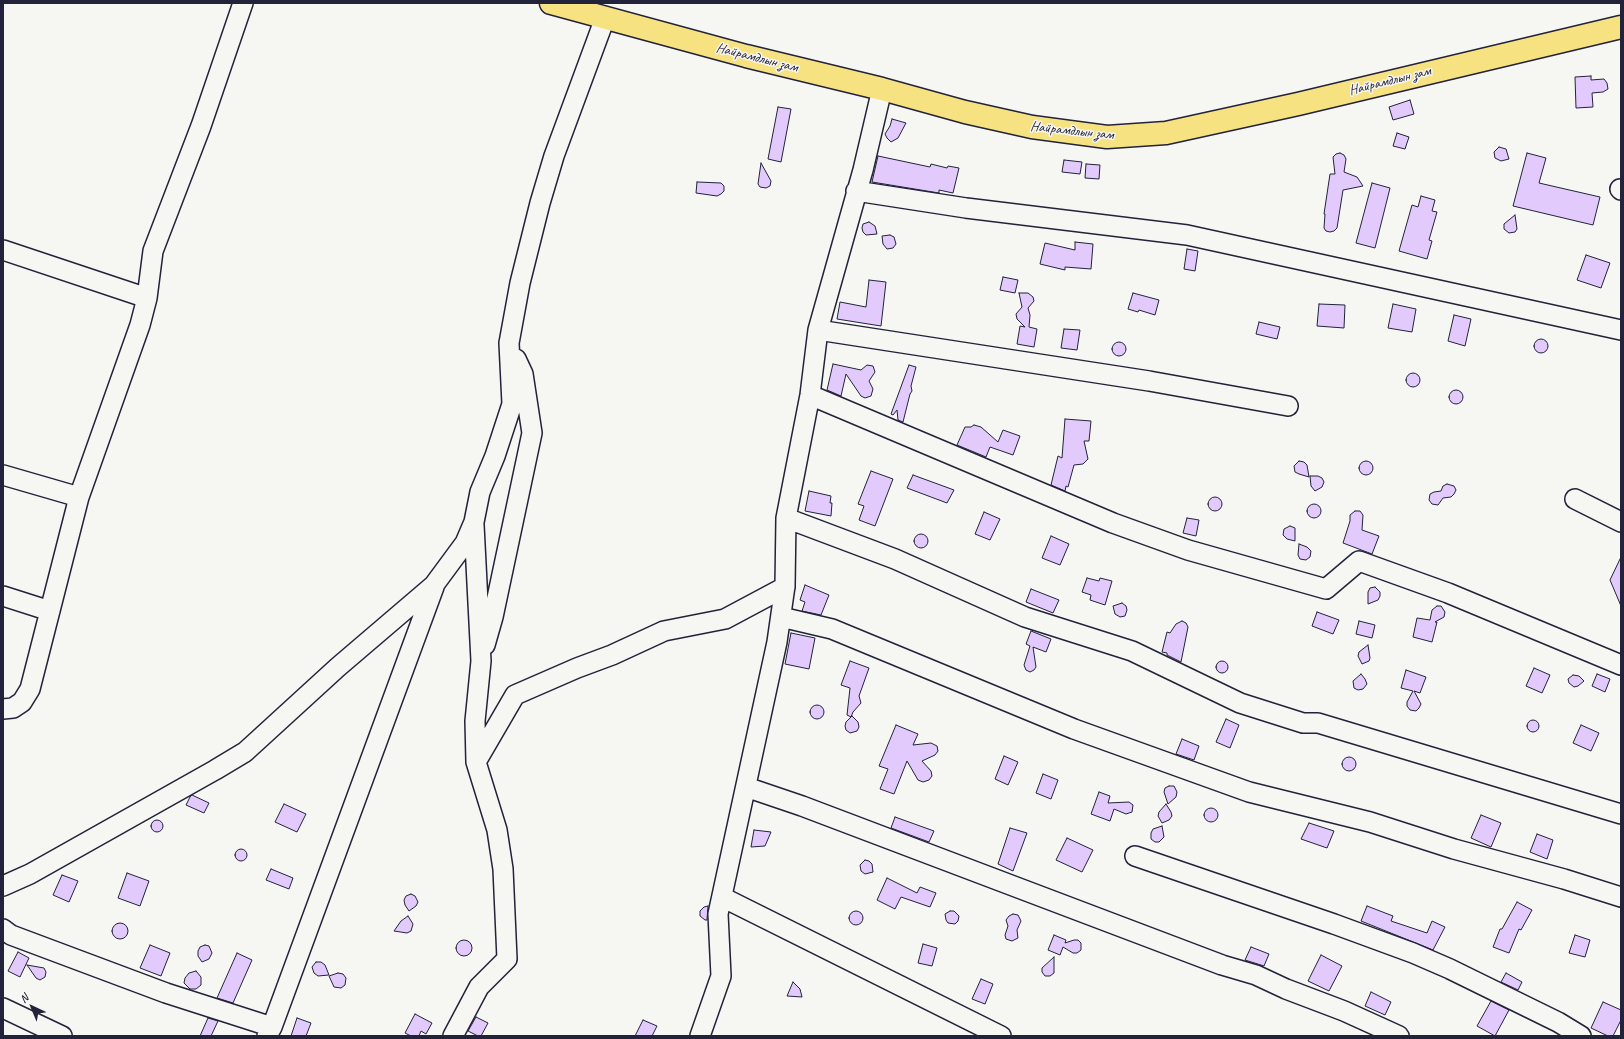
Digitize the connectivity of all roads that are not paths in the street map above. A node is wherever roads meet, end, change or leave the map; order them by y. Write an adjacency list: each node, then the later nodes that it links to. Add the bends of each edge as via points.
1 (243, 3): 8 (street, via 201,126 153,250)
2 (551, 3): 3 (main road, Найрамдлын зам)
3 (605, 18): 5 (main road, Найрамдлын зам); 11 (street, via 554,156 540,203 520,283)
4 (1621, 27): 5 (main road, Найрамдлын зам, via 1166,133 1107,137 1032,127)
5 (882, 89): 6 (street)
6 (856, 191): 9 (street); 10 (street, via 966,208 1188,236)
7 (3, 250): 8 (street)
8 (146, 298): 15 (street, via 140,325)
9 (818, 330): 12 (street); 13 (street, via 1149,381)
10 (1621, 330)
11 (509, 342): 18 (street, via 512,404 480,492); 25 (street, via 523,374 532,433)
12 (810, 395): 17 (street); 26 (street, via 1113,524 1188,550 1326,589 1359,561 1448,593)
13 (1288, 406)
14 (3, 475): 15 (street)
15 (79, 497): 23 (street)
16 (1575, 499): 19 (street)
17 (786, 518): 21 (street); 30 (street, via 895,558 1025,617 1132,651 1240,703 1303,723 1318,723)
18 (474, 522): 20 (street, via 465,543); 25 (street)
19 (1621, 522)
20 (434, 586): 32 (street, via 338,667 245,752 30,874); 37 (street)
21 (785, 587): 24 (street); 28 (street, via 725,619 664,631 515,695)
22 (3, 596): 23 (street)
23 (50, 611): 27 (street, via 30,689 22,702 13,708)
24 (781, 617): 29 (street); 34 (street, via 832,629 1074,729 1249,792 1370,822)
25 (481, 662): 28 (street, via 475,721)
26 (1621, 666)
27 (3, 709)
28 (476, 762): 39 (street, via 497,830 507,959 480,987)
29 (746, 787): 33 (street); 42 (street, via 1222,965 1256,975)
30 (1621, 814)
31 (1135, 856): 43 (street, via 1413,953 1558,1022)
32 (3, 886)
33 (722, 897): 40 (street, via 718,914 721,976); 41 (street)
34 (1621, 897)
35 (3, 929): 37 (street, via 11,935)
36 (3, 1008): 38 (street)
37 (270, 1032)
38 (62, 1036)
39 (453, 1036)
40 (700, 1036)
41 (1001, 1036)
42 (1399, 1036)
43 (1581, 1036)

